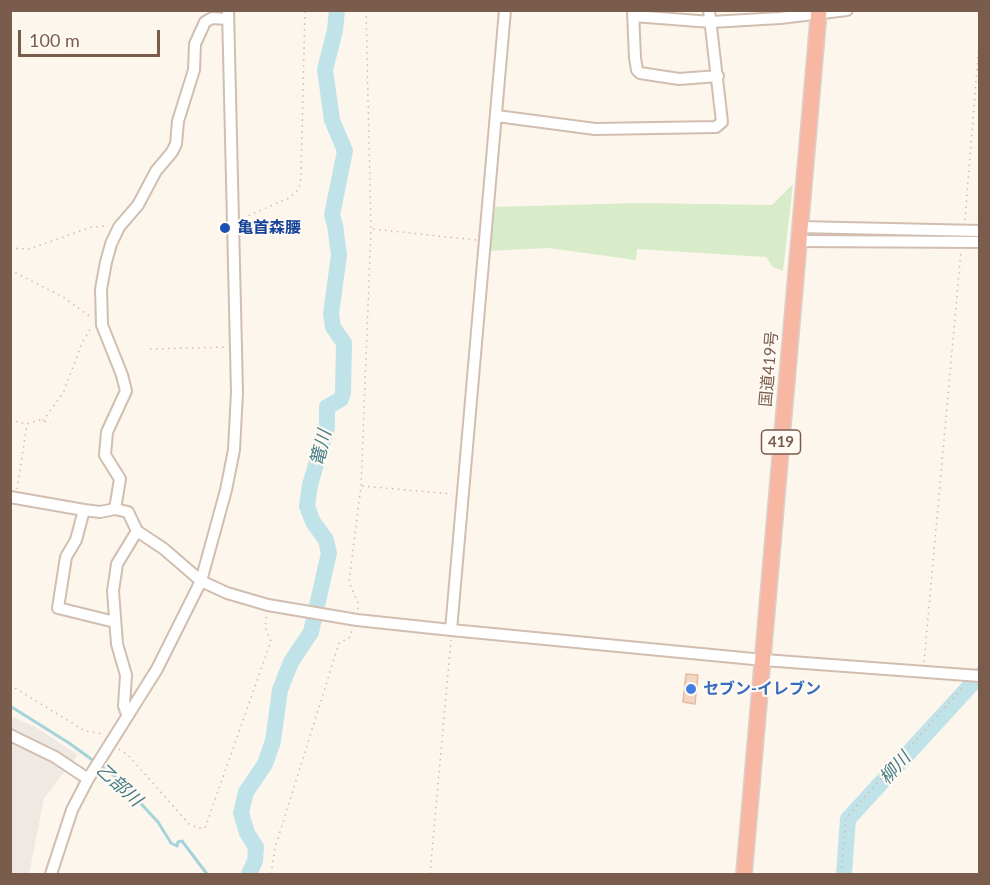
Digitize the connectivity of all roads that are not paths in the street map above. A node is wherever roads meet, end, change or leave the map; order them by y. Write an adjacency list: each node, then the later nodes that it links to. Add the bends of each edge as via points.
1 (505, 10): 9 (street)
2 (709, 10): 7 (street)
3 (847, 10): 4 (street)
4 (819, 12): 7 (street); 11 (highway, 国道419号 / 419)
5 (634, 13): 7 (street); 8 (street, via 635,58 640,73 679,79)
6 (228, 15): 15 (street, via 205,22 195,44 194,70 178,121 176,144 111,244 101,288 102,325 126,391 107,432 105,455 120,479); 18 (street, via 237,392 234,450)
7 (711, 22): 8 (street)
8 (717, 76): 9 (street, via 722,122 716,127 595,129)
9 (497, 116): 20 (street)
10 (980, 231): 12 (street)
11 (799, 234): 12 (street); 21 (highway, 国道419号 / 419)
12 (963, 236): 13 (street)
13 (980, 242)
14 (13, 498): 16 (street)
15 (115, 509): 16 (street); 17 (street, via 128,512)
16 (84, 510): 19 (street, via 76,540 66,557 58,608)
17 (137, 531): 18 (street); 19 (street, via 117,564 113,591)
18 (201, 581): 20 (street, via 268,605); 23 (street, via 157,669)
19 (115, 622): 23 (street, via 125,667)
20 (451, 630): 21 (street)
21 (764, 660): 22 (street); 27 (highway, 国道419号 / 419)
22 (980, 676)
23 (127, 714): 25 (street)
24 (10, 735): 25 (street)
25 (88, 779): 26 (street)
26 (51, 874)
27 (744, 874)

